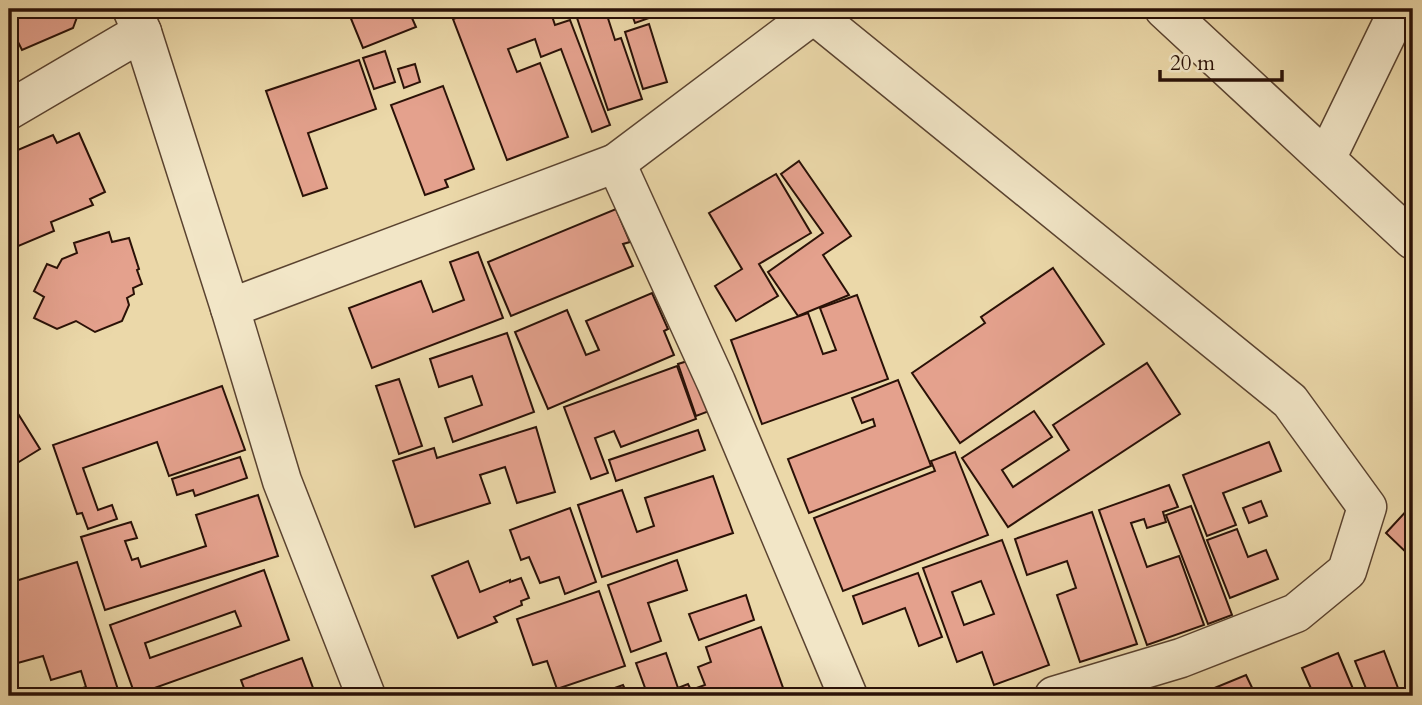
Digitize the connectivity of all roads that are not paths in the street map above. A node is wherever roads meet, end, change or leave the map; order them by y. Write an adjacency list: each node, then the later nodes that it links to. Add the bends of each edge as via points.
1 (1399, 9): 6 (street)
2 (810, 12): 7 (street); 12 (street, via 1290,401 1367,507 1347,571 1296,613 1181,658)
3 (1180, 12): 6 (street)
4 (137, 21): 5 (street); 9 (street)
5 (9, 110)
6 (1326, 159): 8 (street)
7 (616, 163): 9 (street); 11 (street, via 716,382)
8 (1413, 240)
9 (230, 308): 10 (street, via 282,481)
10 (366, 696)
11 (848, 696)
12 (1054, 696)

